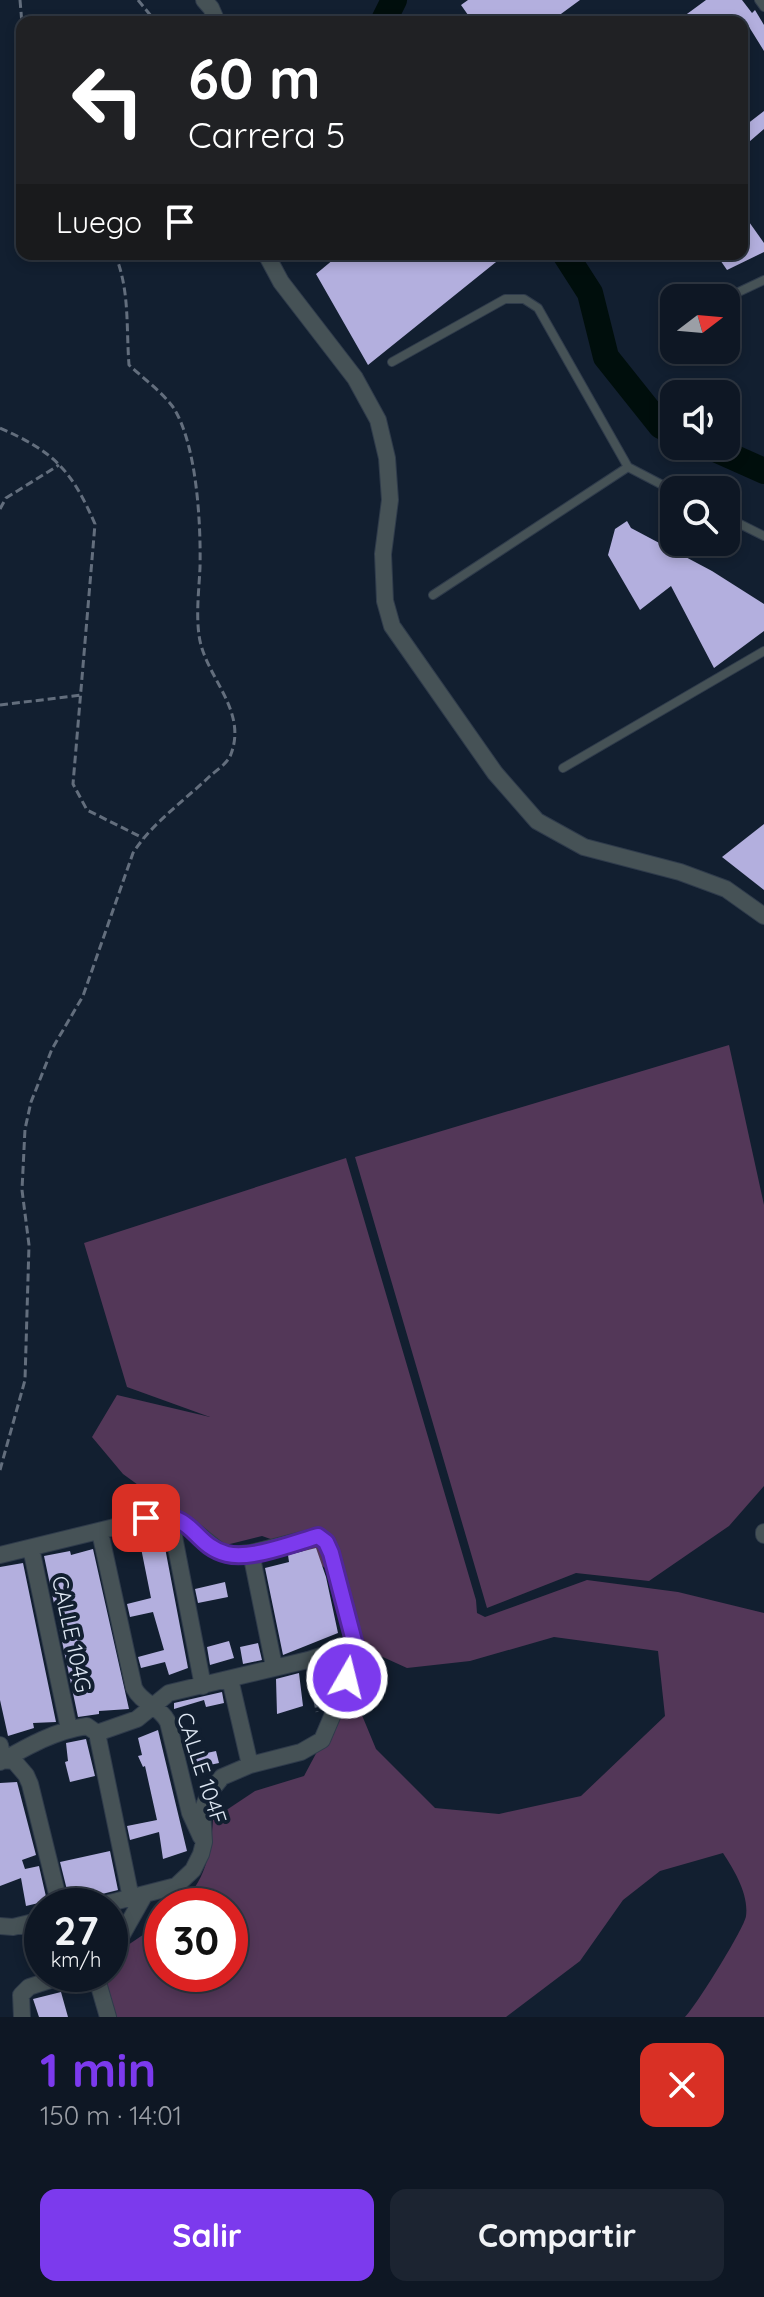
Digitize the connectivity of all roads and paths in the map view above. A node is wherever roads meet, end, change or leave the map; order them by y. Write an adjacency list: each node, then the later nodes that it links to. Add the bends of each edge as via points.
1 (138, 0): 4 (path)
2 (759, 0): 3 (lane)
3 (764, 7)
4 (151, 16)
5 (117, 260): 22 (path, via 128,306 129,365 171,405 188,447 201,546 198,633 202,653 226,695 236,733 230,757)
6 (269, 260): 23 (street, via 355,378 378,420 390,500 383,554 392,626 495,773 537,821 584,847 703,880)
7 (764, 280): 8 (lane)
8 (740, 291)
9 (392, 362): 12 (lane, via 505,299 524,299 538,308)
10 (0, 428): 11 (path, via 38,445)
11 (59, 465): 14 (path, via 6,498); 19 (path, via 81,491 95,524)
12 (628, 467): 13 (lane); 17 (lane)
13 (660, 484)
14 (0, 509)
15 (740, 524): 16 (lane)
16 (764, 536)
17 (433, 595)
18 (764, 651): 21 (lane)
19 (82, 695): 20 (path); 22 (path, via 73,784 87,810)
20 (0, 705)
21 (563, 768)
22 (143, 838): 24 (path, via 133,853 83,996 52,1049 31,1102 22,1190 29,1245 25,1380)
23 (764, 916)
24 (0, 1470)
25 (170, 1516): 26 (street); 28 (street, via 218,1550); 34 (street)
26 (100, 1532): 27 (street); 35 (street, CALLE 104F, via 134,1688 139,1698)
27 (31, 1548): 29 (street); 37 (street, CALLE 104G)
28 (251, 1553): 30 (street, via 318,1536 326,1542); 32 (street)
29 (0, 1555)
30 (355, 1645): 31 (street); 40 (street, via 322,1740 301,1752)
31 (308, 1660): 32 (street); 36 (path)
32 (274, 1666): 33 (street)
33 (230, 1679): 34 (street); 40 (street)
34 (203, 1686): 35 (street, via 169,1693)
35 (154, 1704): 38 (street, via 137,1719); 41 (street, CALLE 104F, via 168,1722 190,1813)
36 (317, 1713)
37 (69, 1729): 38 (street); 39 (street)
38 (92, 1729): 43 (street)
39 (1, 1756): 42 (street, via 14,1761 30,1784)
40 (250, 1765): 41 (street, via 222,1777 209,1793 202,1811)
41 (204, 1842): 43 (street, via 193,1870 176,1886)
42 (56, 1888)
43 (138, 1896): 44 (street); 45 (street)
44 (128, 1898)
45 (128, 1917)
46 (24, 1925): 47 (street)
47 (0, 1926)
48 (24, 1992): 50 (street)
49 (100, 1992): 51 (street)
50 (22, 2017)
51 (108, 2017)

